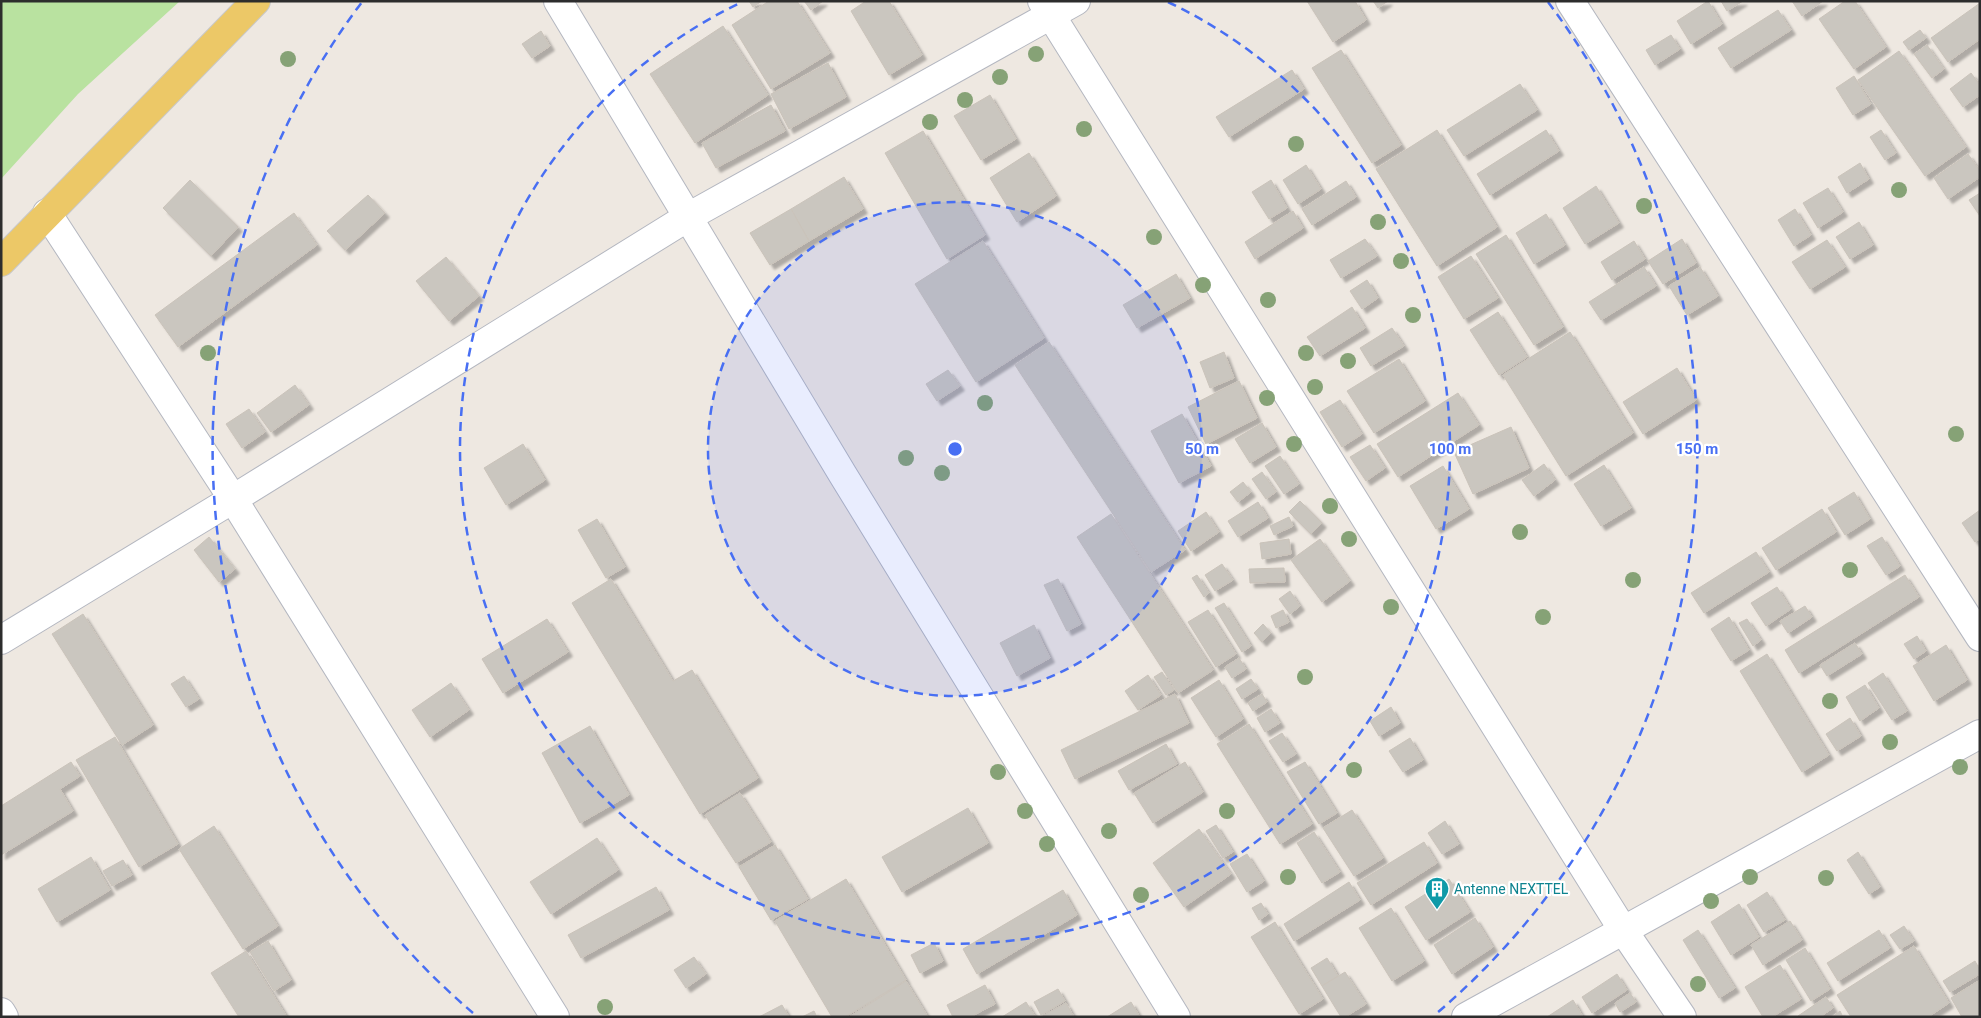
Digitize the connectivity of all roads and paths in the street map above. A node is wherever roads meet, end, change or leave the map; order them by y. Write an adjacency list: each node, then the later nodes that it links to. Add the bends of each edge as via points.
1 (256, 1): 6 (main road)
2 (558, 1): 7 (street)
3 (1076, 1): 5 (street)
4 (1570, 1): 10 (street)
5 (1047, 8): 7 (street); 13 (street)
6 (47, 213): 8 (main road); 9 (street)
7 (688, 217): 9 (street); 17 (street)
8 (1, 262)
9 (233, 499): 11 (street); 16 (street)
10 (1980, 637)
11 (1, 640)
12 (1980, 734): 13 (street)
13 (1623, 930): 18 (street); 19 (street)
14 (1, 1012): 15 (street)
15 (4, 1017)
16 (555, 1017)
17 (1176, 1017)
18 (1466, 1017)
19 (1682, 1017)

